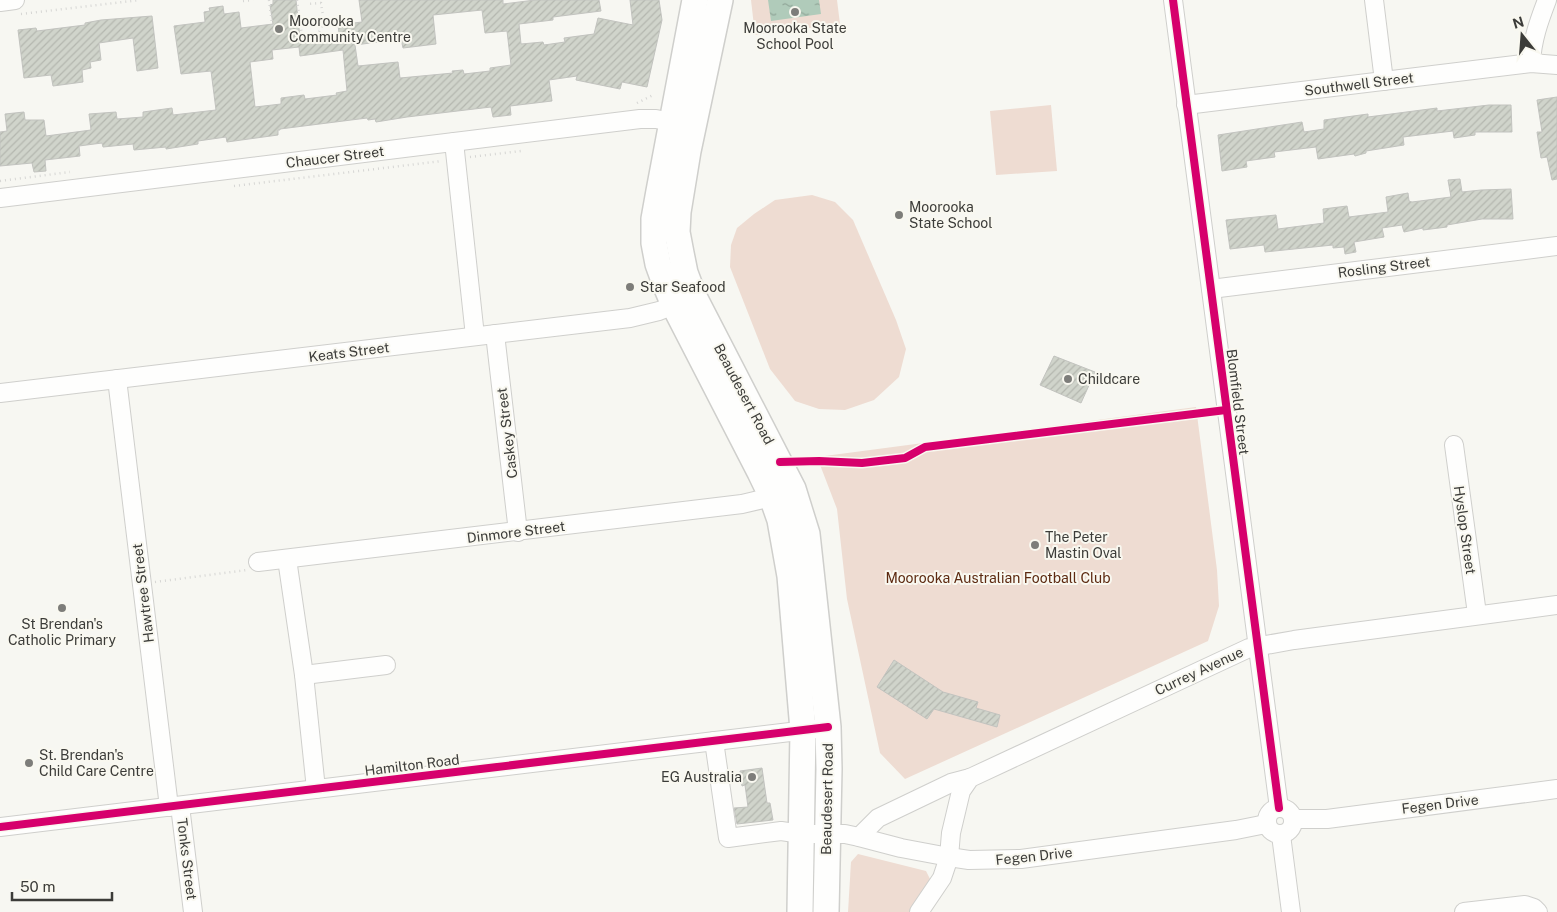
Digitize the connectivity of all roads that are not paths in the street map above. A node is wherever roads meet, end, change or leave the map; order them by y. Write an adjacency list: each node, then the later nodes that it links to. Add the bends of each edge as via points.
1 (695, 0): 10 (highway, Beaudesert Road)
2 (720, 0): 15 (highway, Beaudesert Road, via 678,212)
3 (1173, 0): 9 (street, Blomfield Street)
4 (1374, 0): 8 (street)
5 (1547, 0): 6 (street, via 1535,32)
6 (1531, 62): 7 (street, Southwell Street); 8 (street, Southwell Street)
7 (1557, 65)
8 (1384, 80): 9 (street, Southwell Street)
9 (1186, 105): 14 (street, Blomfield Street)
10 (671, 122): 11 (street, Chaucer Street, via 640,119); 15 (highway, Beaudesert Road, via 654,219 654,243 658,264)
11 (454, 142): 12 (street, Chaucer Street); 17 (street)
12 (0, 198)
13 (1557, 246): 14 (street, Rosling Street)
14 (1211, 289): 27 (street, Blomfield Street)
15 (684, 301): 16 (street, Keats Street, via 647,315); 21 (highway, Beaudesert Road); 30 (highway, Beaudesert Road, via 780,462 800,509 812,569)
16 (494, 334): 17 (street, Keats Street); 22 (street, Caskey Street)
17 (475, 336): 18 (street, Keats Street)
18 (117, 379): 19 (street, Keats Street); 35 (street, Hawtree Street)
19 (0, 393)
20 (1454, 445): 26 (street, Hyslop Street)
21 (772, 497): 22 (street, Dinmore Street); 30 (highway, Beaudesert Road, via 780,520)
22 (518, 532): 23 (street, Dinmore Street)
23 (287, 559): 24 (street, Dinmore Street); 29 (street)
24 (258, 562)
25 (1557, 605): 26 (street, Currey Avenue)
26 (1477, 614): 27 (street, Currey Avenue)
27 (1257, 646): 32 (street, Currey Avenue); 36 (street, Blomfield Street)
28 (386, 664): 29 (street)
29 (304, 675): 33 (street)
30 (816, 728): 31 (street, Hamilton Road); 40 (highway, Beaudesert Road); 41 (highway, Beaudesert Road, via 829,769)
31 (714, 741): 33 (street, Hamilton Road); 40 (street, Fegen Drive, via 728,838)
32 (970, 778): 43 (street, Currey Avenue, via 950,783 878,818); 44 (street, via 961,791 956,808)
33 (316, 789): 35 (street, Hamilton Road)
34 (1557, 789): 37 (street, Fegen Drive, via 1327,818)
35 (174, 806): 39 (street, Hamilton Road); 45 (street, Tonks Street)
36 (1278, 808): 37 (street, via 1288,811); 38 (street, via 1269,812)
37 (1293, 819): 42 (street, via 1290,830)
38 (1266, 824): 42 (street, via 1272,832); 44 (street, Fegen Drive, via 1021,859)
39 (0, 827)
40 (792, 832): 41 (street, Fegen Drive); 46 (highway, Beaudesert Road)
41 (827, 834): 43 (street, Fegen Drive); 47 (highway, Beaudesert Road)
42 (1281, 834): 49 (street)
43 (859, 836): 44 (street, Fegen Drive)
44 (949, 857): 48 (street, via 942,878)
45 (193, 912)
46 (800, 912)
47 (826, 912)
48 (919, 912)
49 (1291, 912)
50 (1464, 912): 51 (street, via 1525,905)
51 (1538, 912)

